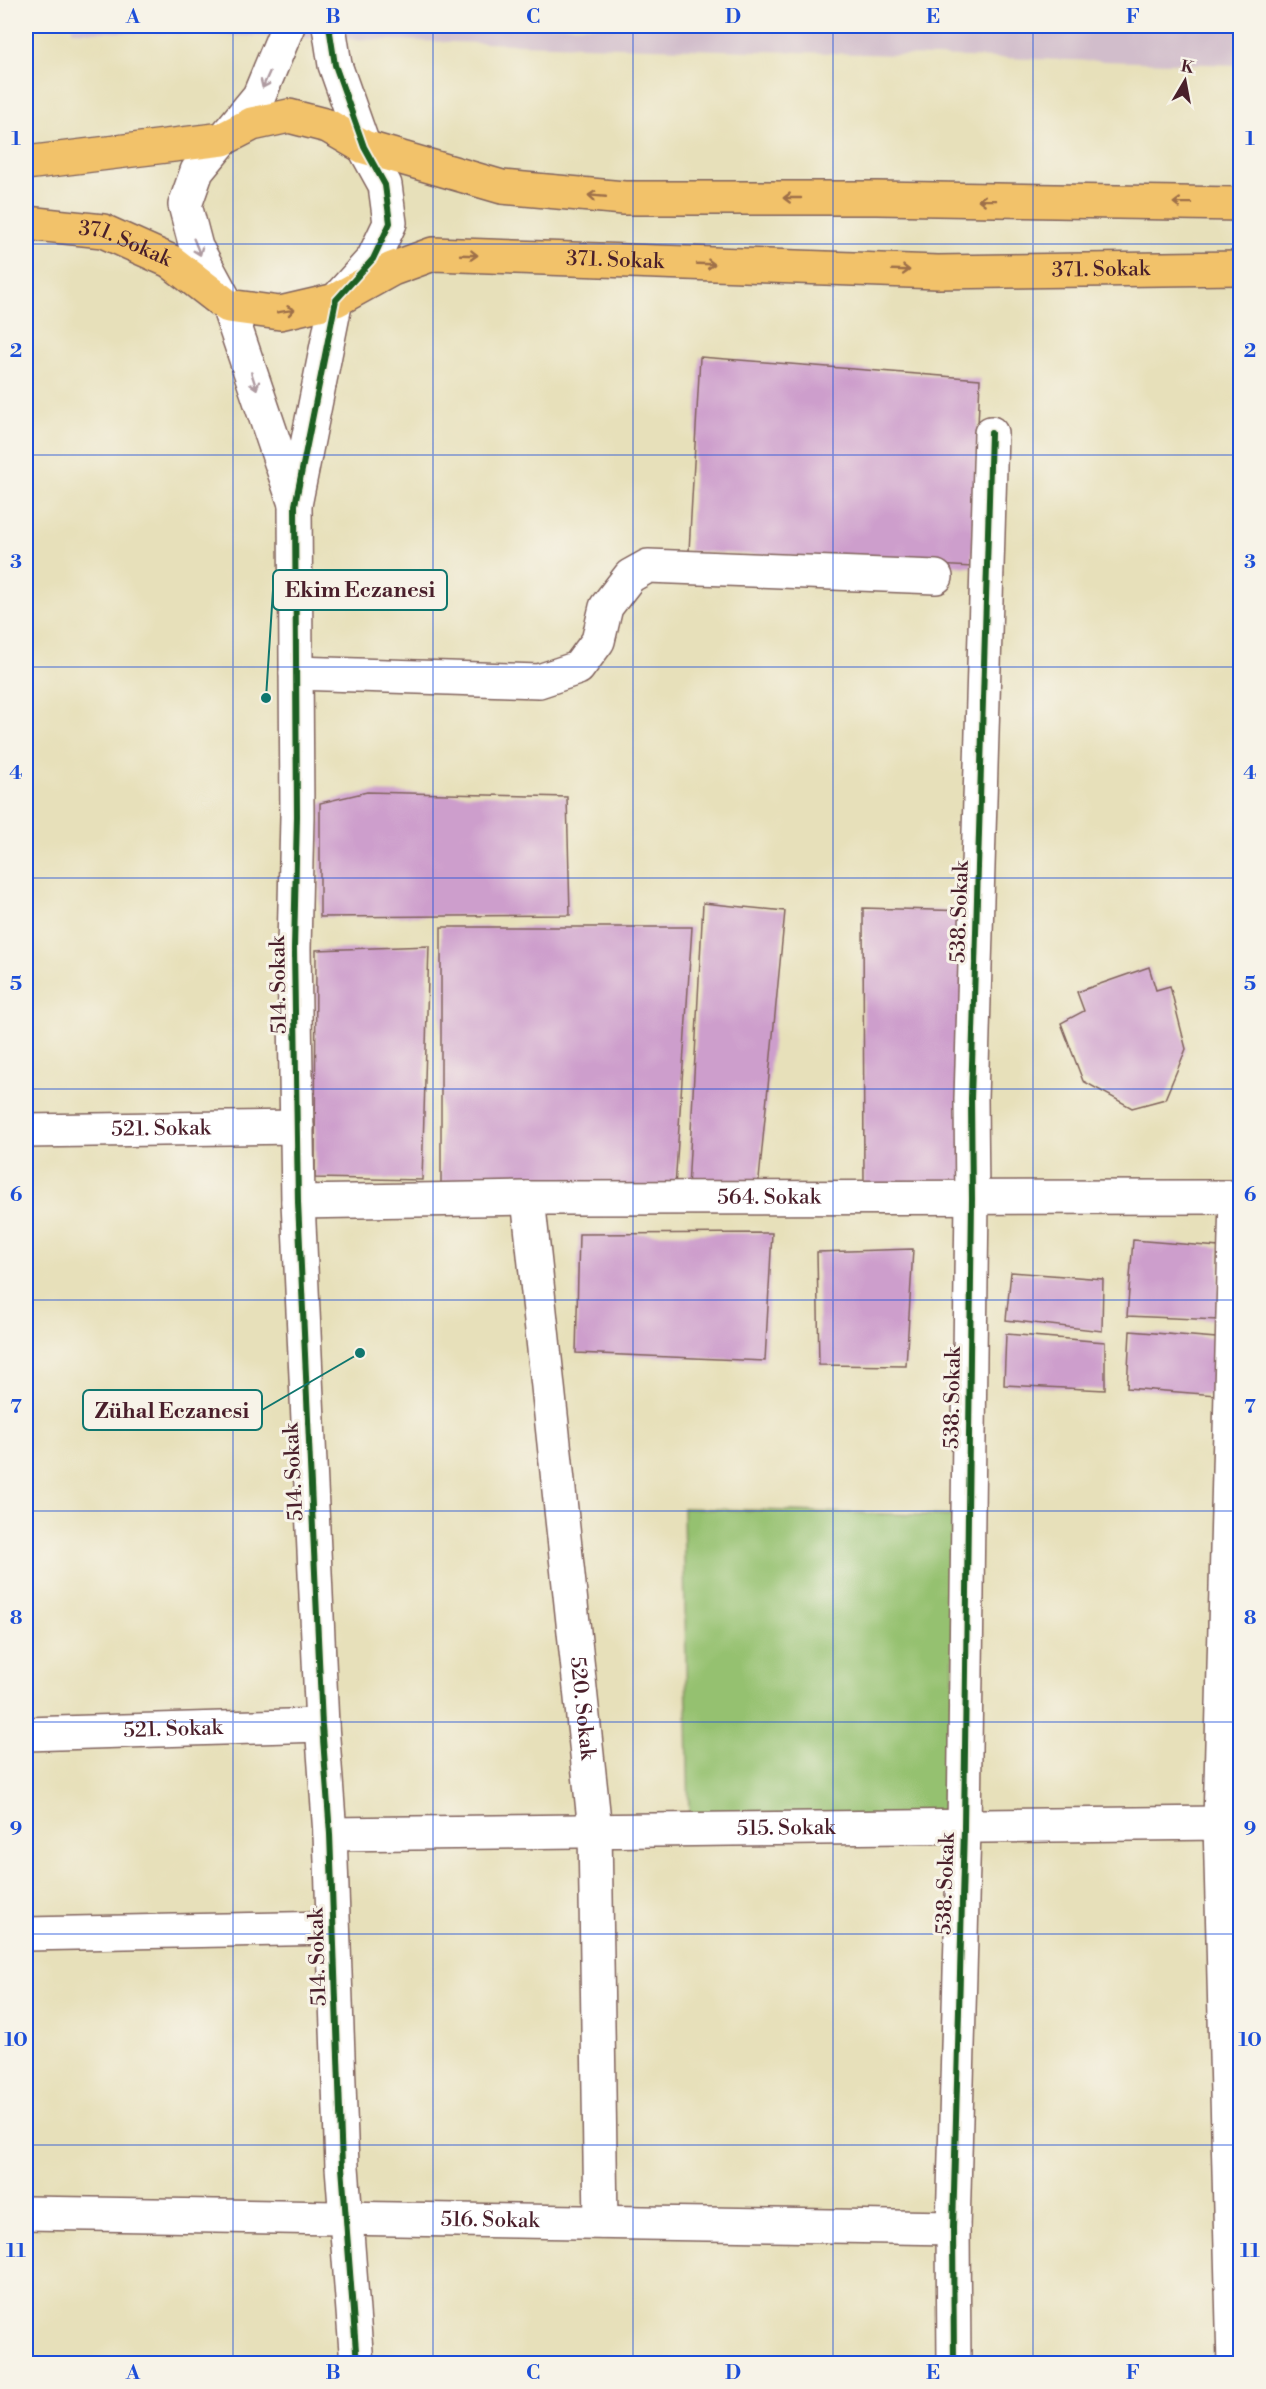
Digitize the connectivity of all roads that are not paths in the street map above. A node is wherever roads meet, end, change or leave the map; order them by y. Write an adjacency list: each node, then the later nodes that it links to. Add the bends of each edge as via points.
1 (288, 26): 3 (street, one-way to 3, via 259,96)
2 (329, 26): 4 (street, via 336,65)
3 (222, 139): 4 (main road, via 252,124 289,116 328,126); 5 (main road); 10 (street, one-way to 10, via 197,171 185,205 196,246)
4 (364, 147): 6 (main road, one-way to 4, via 624,198 502,187); 9 (street, via 386,185 390,223 373,259)
5 (26, 163)
6 (1240, 204)
7 (26, 223): 10 (main road, 371. Sokak, via 103,231 170,261)
8 (1240, 268): 9 (main road, 371. Sokak, one-way to 8, via 392,269 433,254 938,272)
9 (336, 300): 10 (main road, 371. Sokak, one-way to 9, via 280,313); 12 (street)
10 (228, 306): 12 (street, one-way to 12)
11 (991, 433): 19 (street, 538. Sokak, via 971,1099)
12 (295, 505): 14 (street, 514. Sokak)
13 (936, 577): 14 (street, via 648,566 630,576 606,607 598,641 578,668 539,681)
14 (296, 673): 15 (street, 514. Sokak)
15 (297, 1127): 16 (street, 521. Sokak); 20 (street, 514. Sokak)
16 (26, 1131)
17 (1238, 1197): 19 (street, 564. Sokak); 21 (street)
18 (528, 1198): 19 (street, 564. Sokak); 20 (street, 564. Sokak); 26 (street, 520. Sokak)
19 (972, 1199): 25 (street, 538. Sokak)
20 (298, 1202): 22 (street, 514. Sokak)
21 (1234, 1474): 24 (street)
22 (322, 1725): 23 (street, 521. Sokak); 27 (street, 514. Sokak)
23 (26, 1734)
24 (1230, 1826): 25 (street, 515. Sokak); 36 (street)
25 (964, 1828): 26 (street, 515. Sokak); 33 (street, 538. Sokak)
26 (595, 1830): 27 (street, 515. Sokak); 32 (street, 520. Sokak)
27 (330, 1834): 28 (street, 514. Sokak)
28 (333, 1928): 29 (street); 31 (street, 514. Sokak, via 342,2168)
29 (26, 1934)
30 (26, 2212): 31 (street, 516. Sokak)
31 (348, 2218): 32 (street, 516. Sokak); 34 (street, 514. Sokak)
32 (601, 2222): 33 (street, 516. Sokak)
33 (953, 2228): 35 (street, 538. Sokak)
34 (357, 2364)
35 (954, 2364)
36 (1234, 2364)

